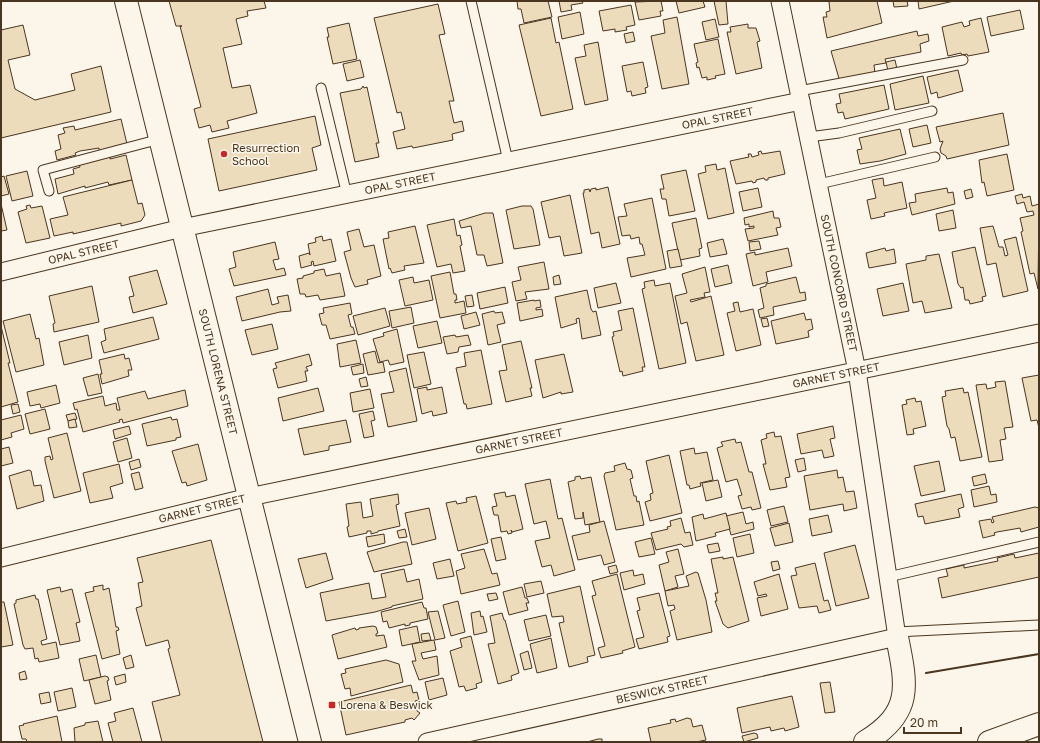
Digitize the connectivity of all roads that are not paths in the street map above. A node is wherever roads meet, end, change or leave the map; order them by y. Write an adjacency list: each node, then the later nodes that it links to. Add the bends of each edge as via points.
1 (126, 1): 9 (main road, SOUTH LORENA STREET)
2 (471, 1): 11 (lane)
3 (780, 1): 6 (street, SOUTH CONCORD STREET)
4 (963, 60): 6 (lane)
5 (321, 88): 14 (lane)
6 (800, 96): 8 (street, SOUTH CONCORD STREET); 11 (street, OPAL STREET)
7 (932, 111): 8 (lane, via 839,133)
8 (809, 137): 12 (street, SOUTH CONCORD STREET)
9 (160, 139): 13 (lane, via 43,170); 15 (main road, SOUTH LORENA STREET)
10 (935, 157): 12 (lane)
11 (508, 162): 14 (street, OPAL STREET)
12 (819, 184): 18 (street, SOUTH CONCORD STREET)
13 (49, 191)
14 (347, 194): 15 (street, OPAL STREET)
15 (182, 228): 16 (street, OPAL STREET); 19 (main road, SOUTH LORENA STREET)
16 (1, 272)
17 (1039, 333): 18 (street, GARNET STREET)
18 (857, 371): 19 (street, GARNET STREET); 22 (street, SOUTH CONCORD STREET)
19 (249, 497): 21 (street, GARNET STREET); 26 (main road, SOUTH LORENA STREET)
20 (1039, 542): 22 (lane)
21 (1, 558)
22 (888, 577): 24 (street, SOUTH CONCORD STREET)
23 (1039, 625): 24 (lane)
24 (896, 635): 27 (street, BESWICK STREET); 28 (main road, via 904,672 904,693 900,708 891,722)
25 (1039, 724): 29 (main road)
26 (310, 742)
27 (427, 742)
28 (865, 742)
29 (989, 742)

